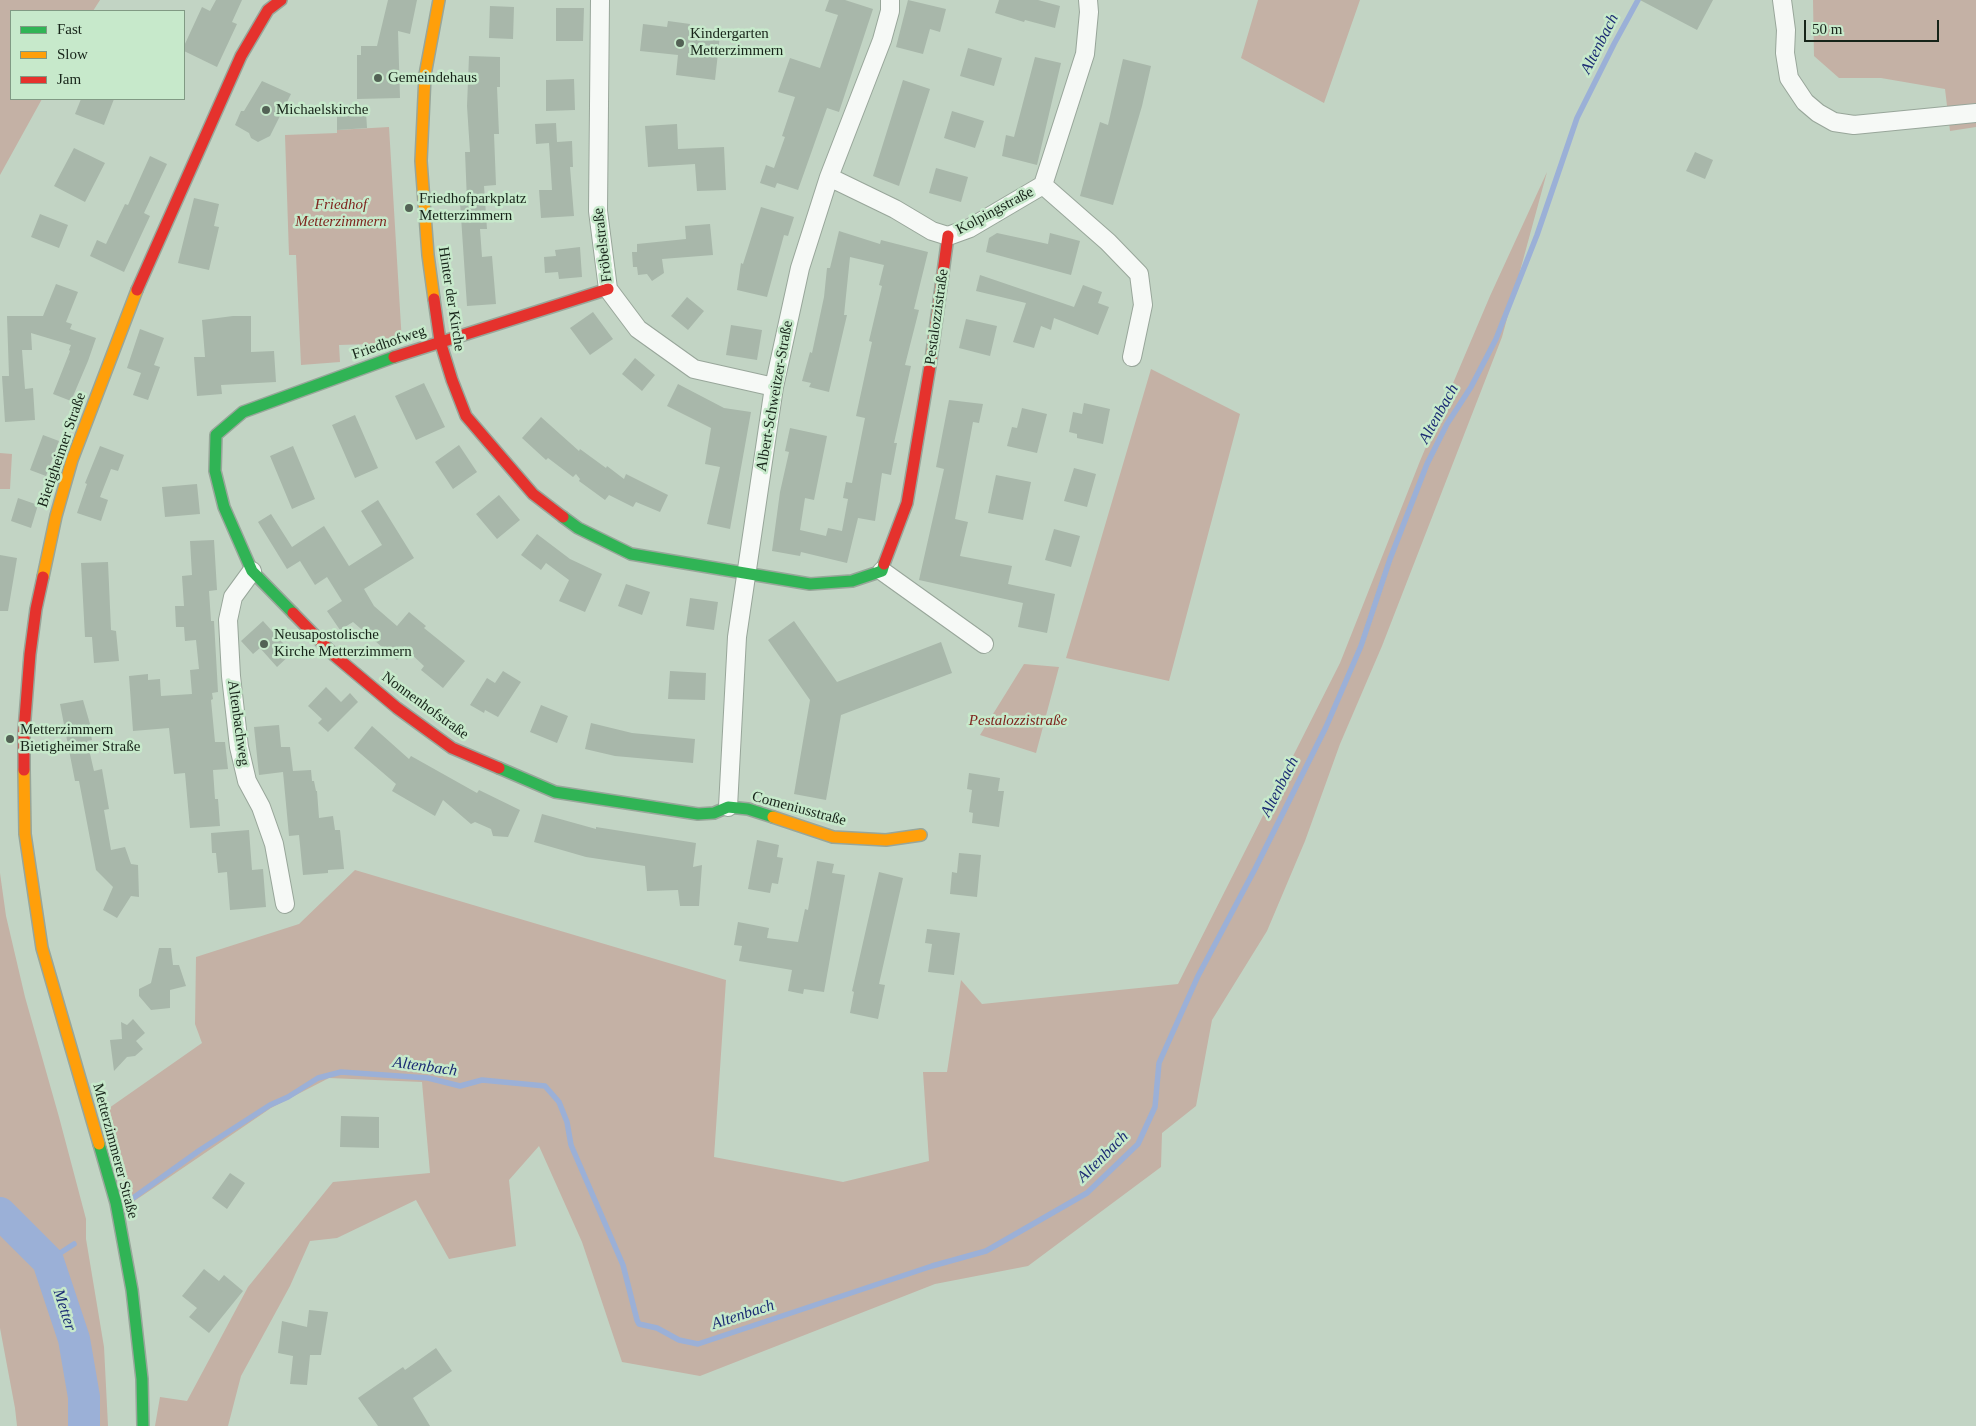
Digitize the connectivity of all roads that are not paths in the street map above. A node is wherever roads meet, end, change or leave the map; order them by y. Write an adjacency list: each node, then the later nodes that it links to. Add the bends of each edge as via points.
1 (281, 0): 23 (street, Bietigheimer Straße, via 268,10 241,56 172,209 96,395 56,516 36,608 24,731 25,834)
2 (439, 0): 12 (street, Hinter der Kirche, via 425,75 421,161 428,255)
3 (600, 0): 11 (street, Fröbelstraße, via 598,211)
4 (890, 0): 8 (street, Albert-Schweitzer-Straße, via 882,40)
5 (1088, 0): 9 (street, Kolpingstraße, via 1085,54)
6 (1782, 0): 7 (street, via 1790,78 1805,102 1818,113 1834,122 1854,125)
7 (1976, 113)
8 (829, 177): 10 (street, Kolpingstraße, via 932,231); 14 (street, Albert-Schweitzer-Straße, via 800,268)
9 (1043, 185): 10 (street, Kolpingstraße, via 970,228); 13 (street, via 1139,274 1143,305)
10 (948, 236): 17 (street, Pestalozzistraße, via 907,503)
11 (608, 289): 12 (street, Friedhofweg); 14 (street, Fröbelstraße, via 638,329 694,369)
12 (440, 341): 15 (street, Friedhofweg, via 244,412); 18 (street, Hinter der Kirche, via 466,416 533,494 578,528 631,554)
13 (1132, 357)
14 (774, 387): 18 (street, Albert-Schweitzer-Straße)
15 (216, 435): 16 (street, Nonnenhofstraße, via 215,471 224,507)
16 (252, 571): 20 (street, Nonnenhofstraße, via 335,656 397,708 452,748 555,792 698,814 714,813); 22 (street, Altenbachweg, via 234,597 228,620 231,676 239,747 247,781 261,807 274,844)
17 (882, 571): 18 (street, via 852,581 810,584); 19 (street)
18 (745, 574): 20 (street, Albert-Schweitzer-Straße, via 736,637)
19 (984, 644)
20 (728, 807): 21 (street, Comeniusstraße, via 748,809 833,837 886,840)
21 (922, 834)
22 (285, 904)
23 (42, 948): 24 (street, Metterzimmerer Straße, via 116,1203 132,1290 142,1379)
24 (143, 1426)

